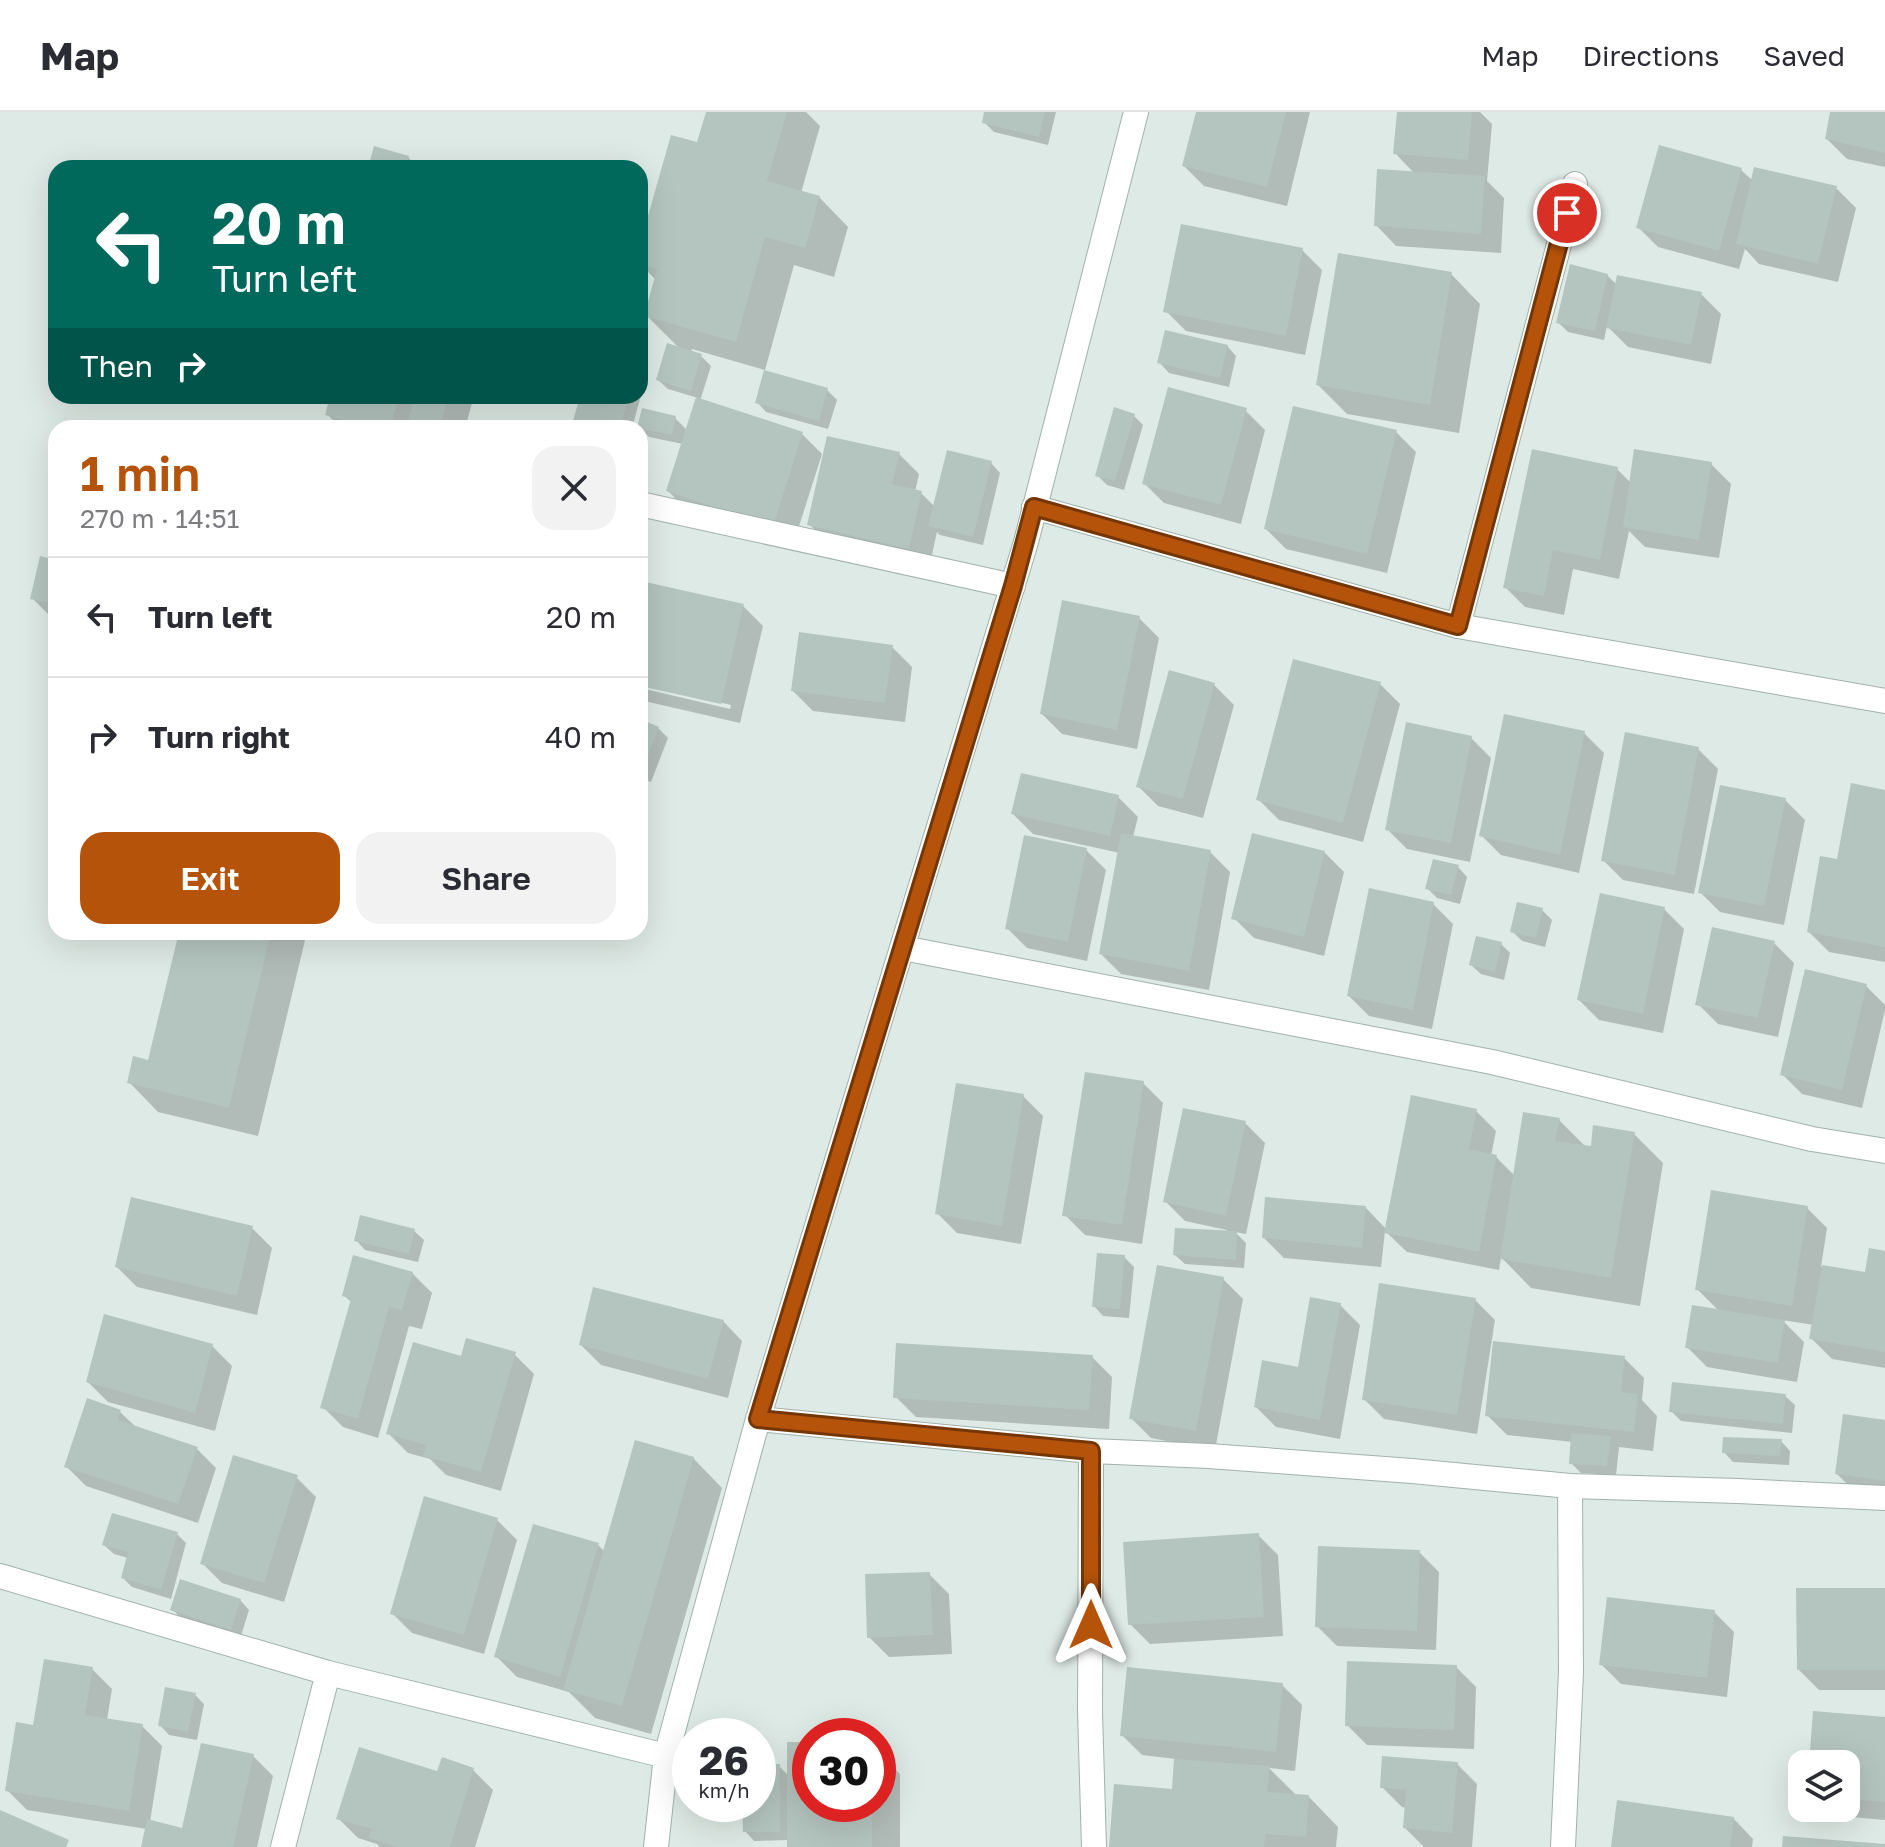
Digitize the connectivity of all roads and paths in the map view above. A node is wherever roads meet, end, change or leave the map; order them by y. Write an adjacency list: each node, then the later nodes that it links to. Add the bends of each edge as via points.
1 (1136, 112): 4 (street)
2 (1575, 184): 6 (street)
3 (648, 506): 5 (street)
4 (1034, 507): 5 (street); 6 (street)
5 (1013, 586): 8 (street)
6 (1458, 626): 7 (street)
7 (1885, 701)
8 (903, 948): 9 (street, via 1492,1062 1812,1139); 10 (street)
9 (1885, 1151)
10 (758, 1419): 11 (street); 16 (street)
11 (1091, 1451): 12 (street, via 1365,1467); 19 (street)
12 (1570, 1486): 13 (street); 20 (street, via 1571,1672)
13 (1885, 1498)
14 (0, 1576): 15 (street)
15 (328, 1673): 16 (street); 17 (street)
16 (666, 1756): 18 (street)
17 (283, 1847)
18 (656, 1847)
19 (1094, 1847)
20 (1563, 1847)

